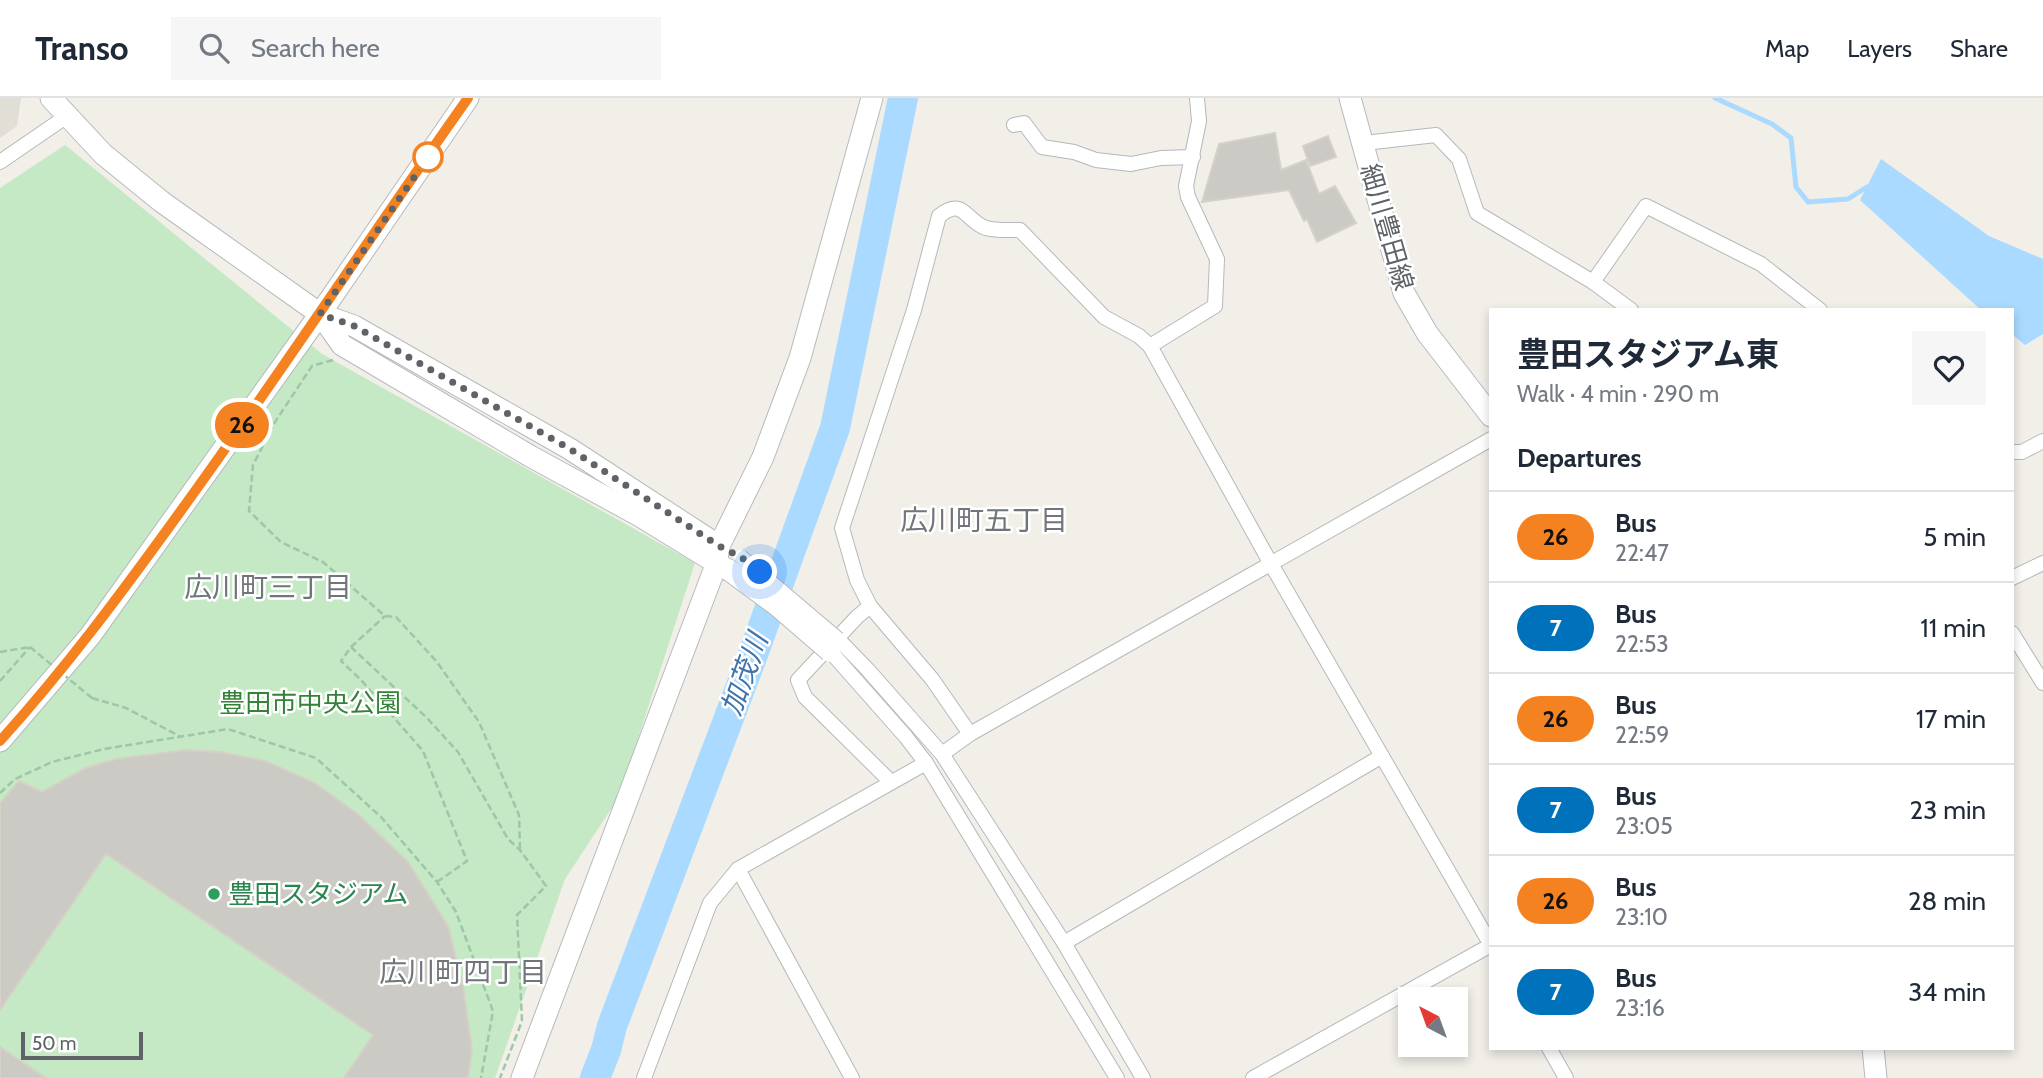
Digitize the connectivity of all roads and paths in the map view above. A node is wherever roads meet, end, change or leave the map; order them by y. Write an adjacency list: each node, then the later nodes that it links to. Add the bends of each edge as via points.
1 (51, 98): 6 (street)
2 (468, 98): 14 (street)
3 (872, 98): 21 (street, via 800,358)
4 (1196, 98): 9 (street, via 1199,121)
5 (1350, 98): 8 (street, 細川豊田線)
6 (67, 116): 10 (street); 14 (street, via 103,154 162,202)
7 (1014, 125): 9 (street, via 1024,123 1042,147 1096,160 1131,164)
8 (1364, 143): 11 (street, via 1436,135 1459,159 1477,213); 17 (street, 細川豊田線, via 1410,305)
9 (1192, 157): 15 (street, via 1186,186 1217,259 1216,306)
10 (0, 162)
11 (1593, 282): 12 (street); 13 (street, via 1646,206 1761,264)
12 (1628, 308)
13 (1817, 308)
14 (320, 314): 16 (street); 21 (street, via 354,326 570,449); 36 (street, via 90,636)
15 (1150, 346): 22 (street); 25 (street, via 1104,317 1020,230 982,227 956,208 939,216 914,310 842,528)
16 (352, 352): 21 (street, via 530,456); 26 (path, via 312,366 275,422 253,465 249,511 281,542 323,562)
17 (1489, 413)
18 (1489, 440): 22 (street)
19 (2043, 441): 20 (street)
20 (2014, 452)
21 (727, 560): 28 (street, bridge, via 778,606); 52 (street)
22 (1271, 564): 34 (street); 38 (street)
23 (2041, 569): 24 (street)
24 (2014, 577)
25 (870, 606): 34 (street, via 932,679); 40 (street, via 798,680 805,697)
26 (385, 616): 30 (path); 42 (path, via 396,617 437,662 479,722 519,815)
27 (2014, 636): 33 (street)
28 (834, 645): 37 (street, via 868,670); 39 (street)
29 (30, 647): 31 (path); 32 (path); 35 (path, bridge, via 92,698 126,708)
30 (351, 647): 42 (path, via 458,752 508,839); 44 (path, via 341,661 423,751 467,861)
31 (0, 652)
32 (0, 681)
33 (2043, 683)
34 (970, 733): 37 (street)
35 (181, 737): 41 (path, via 52,762 15,779); 44 (path, via 228,729 316,758 381,817)
36 (0, 741)
37 (942, 754): 46 (street)
38 (1382, 756): 45 (street); 46 (street)
39 (926, 763): 40 (street); 55 (street)
40 (891, 782): 43 (street)
41 (0, 793)
42 (520, 850): 51 (path, via 547,886 517,915 522,1021)
43 (738, 869): 53 (street, via 710,903); 54 (street)
44 (437, 882): 50 (path, via 456,912 493,1011)
45 (1489, 942)
46 (1063, 943): 56 (street)
47 (1489, 946): 57 (street)
48 (1550, 1050): 58 (street)
49 (1873, 1050): 59 (street)
50 (481, 1078)
51 (500, 1078)
52 (522, 1078)
53 (644, 1078)
54 (852, 1078)
55 (1117, 1078)
56 (1143, 1078)
57 (1253, 1078)
58 (1566, 1078)
59 (1876, 1078)

